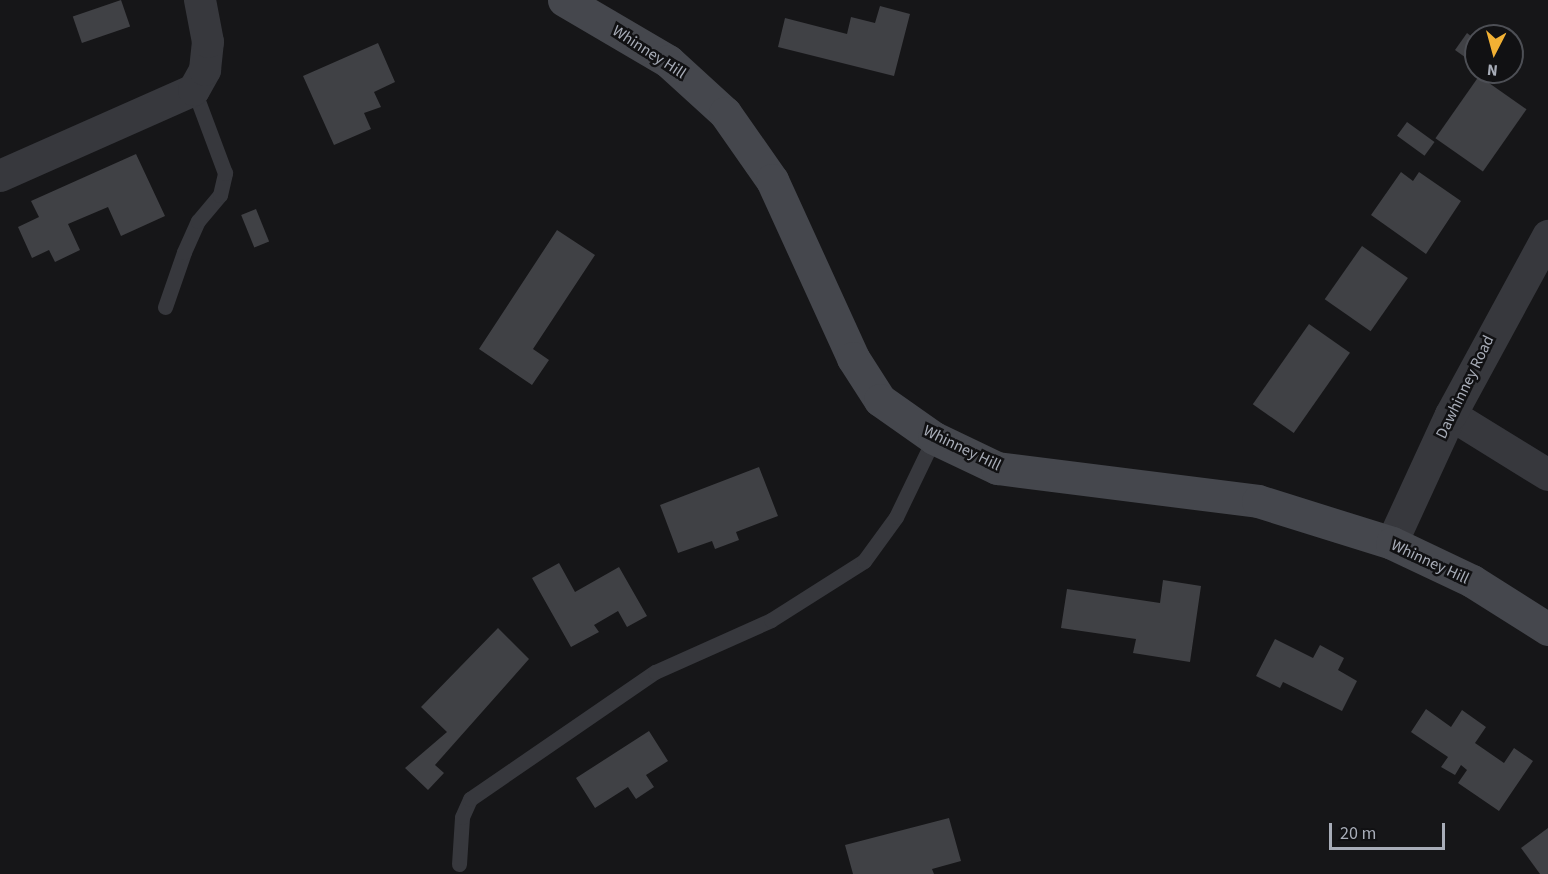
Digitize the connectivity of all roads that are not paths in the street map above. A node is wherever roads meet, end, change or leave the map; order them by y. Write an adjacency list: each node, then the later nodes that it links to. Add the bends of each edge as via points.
1 (200, 0): 3 (street, via 208,42 205,70)
2 (564, 0): 8 (street, Whinney Hill, via 668,61 725,113 772,180 853,358 880,400)
3 (194, 90): 4 (street); 6 (lane, via 225,173 220,195 198,221 184,252)
4 (0, 176)
5 (1548, 236): 7 (street, Dawhinney Road)
6 (165, 307)
7 (1451, 415): 9 (street); 10 (street, Dawhinney Road)
8 (934, 438): 10 (street, Whinney Hill, via 997,468 1258,501); 12 (lane, via 896,517 864,561 771,620 655,672 470,799 462,817)
9 (1548, 476)
10 (1392, 543): 11 (street, Whinney Hill, via 1472,581)
11 (1548, 629)
12 (459, 864)

